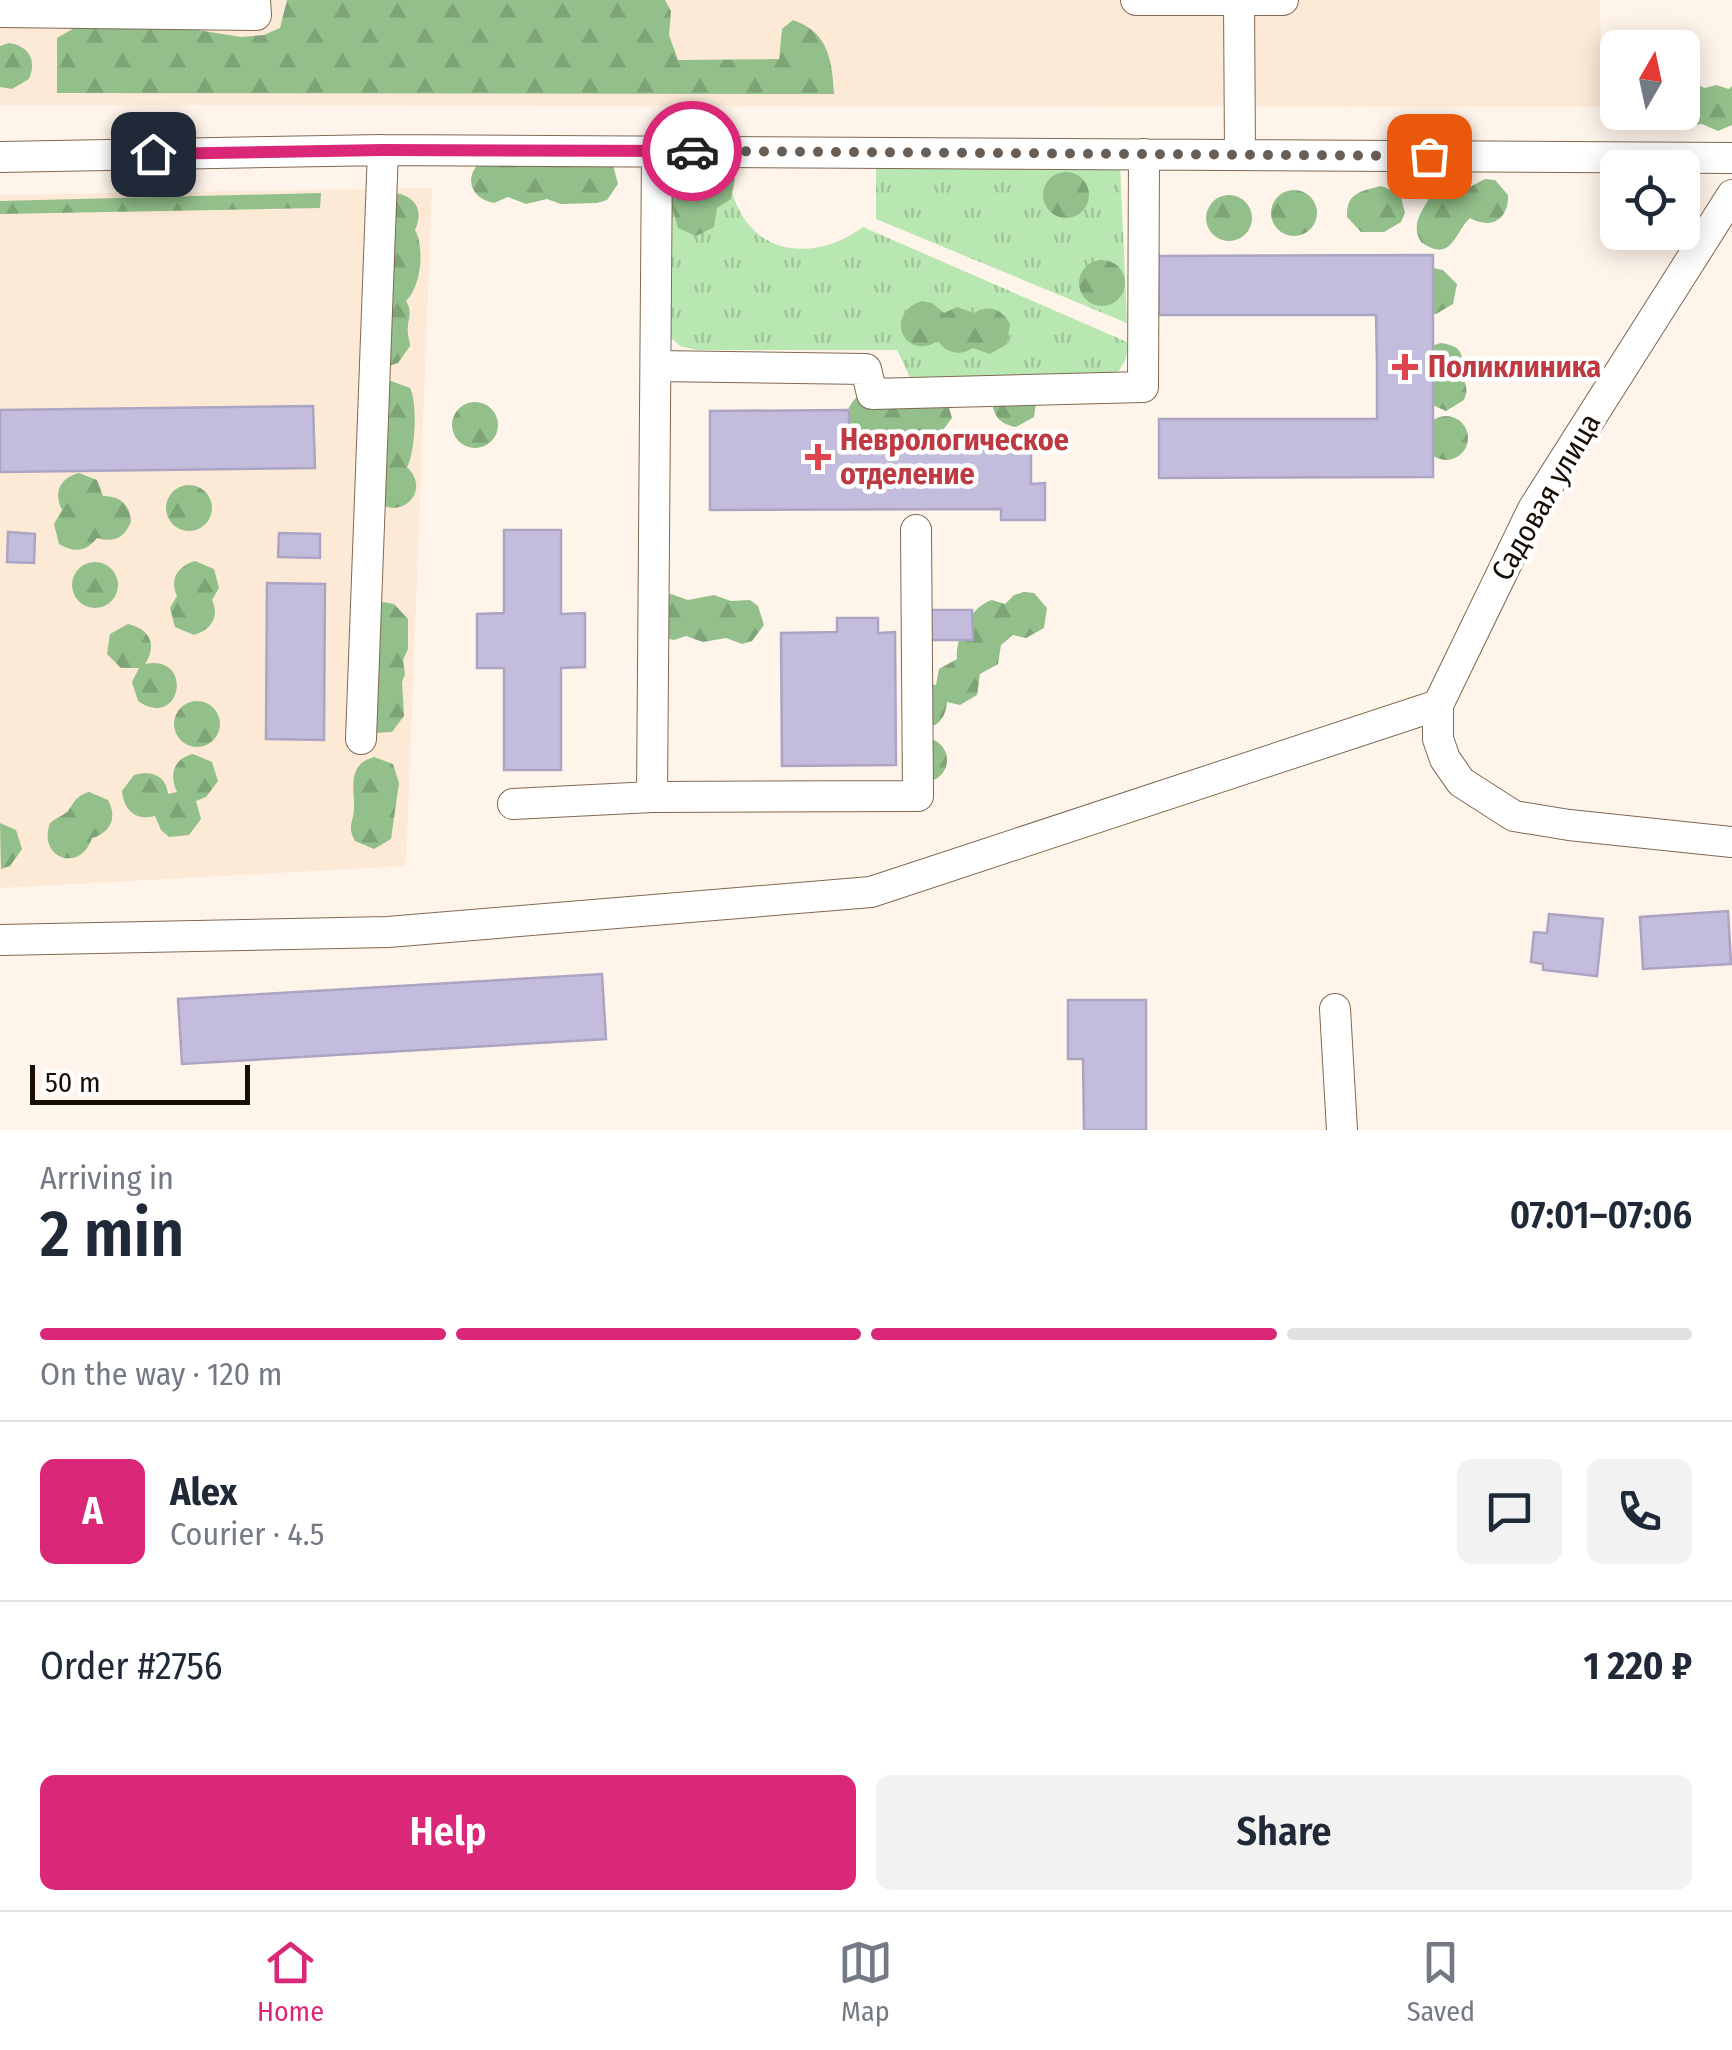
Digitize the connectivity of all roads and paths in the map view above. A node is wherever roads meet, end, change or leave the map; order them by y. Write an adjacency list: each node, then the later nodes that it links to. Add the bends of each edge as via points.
1 (256, 0): 5 (street, via 256,15)
2 (1136, 0): 3 (street)
3 (1239, 0): 4 (street); 9 (street)
4 (1283, 0)
5 (0, 12)
6 (383, 150): 7 (street); 10 (street); 16 (street)
7 (657, 152): 8 (street); 13 (street)
8 (1144, 154): 9 (street); 13 (street, via 1143,387 872,394 866,369)
9 (1240, 154): 11 (street)
10 (0, 157)
11 (1732, 158)
12 (1732, 195): 15 (street, Садовая улица, via 1533,508)
13 (656, 366): 17 (street)
14 (916, 530): 17 (street, via 918,796)
15 (1438, 705): 19 (street, via 1438,739 1461,782 1514,816); 20 (street, via 871,892 388,932)
16 (361, 738)
17 (652, 796): 18 (street)
18 (513, 804)
19 (1732, 842)
20 (0, 940)
21 (1334, 1009): 22 (street)
22 (1342, 1130)

